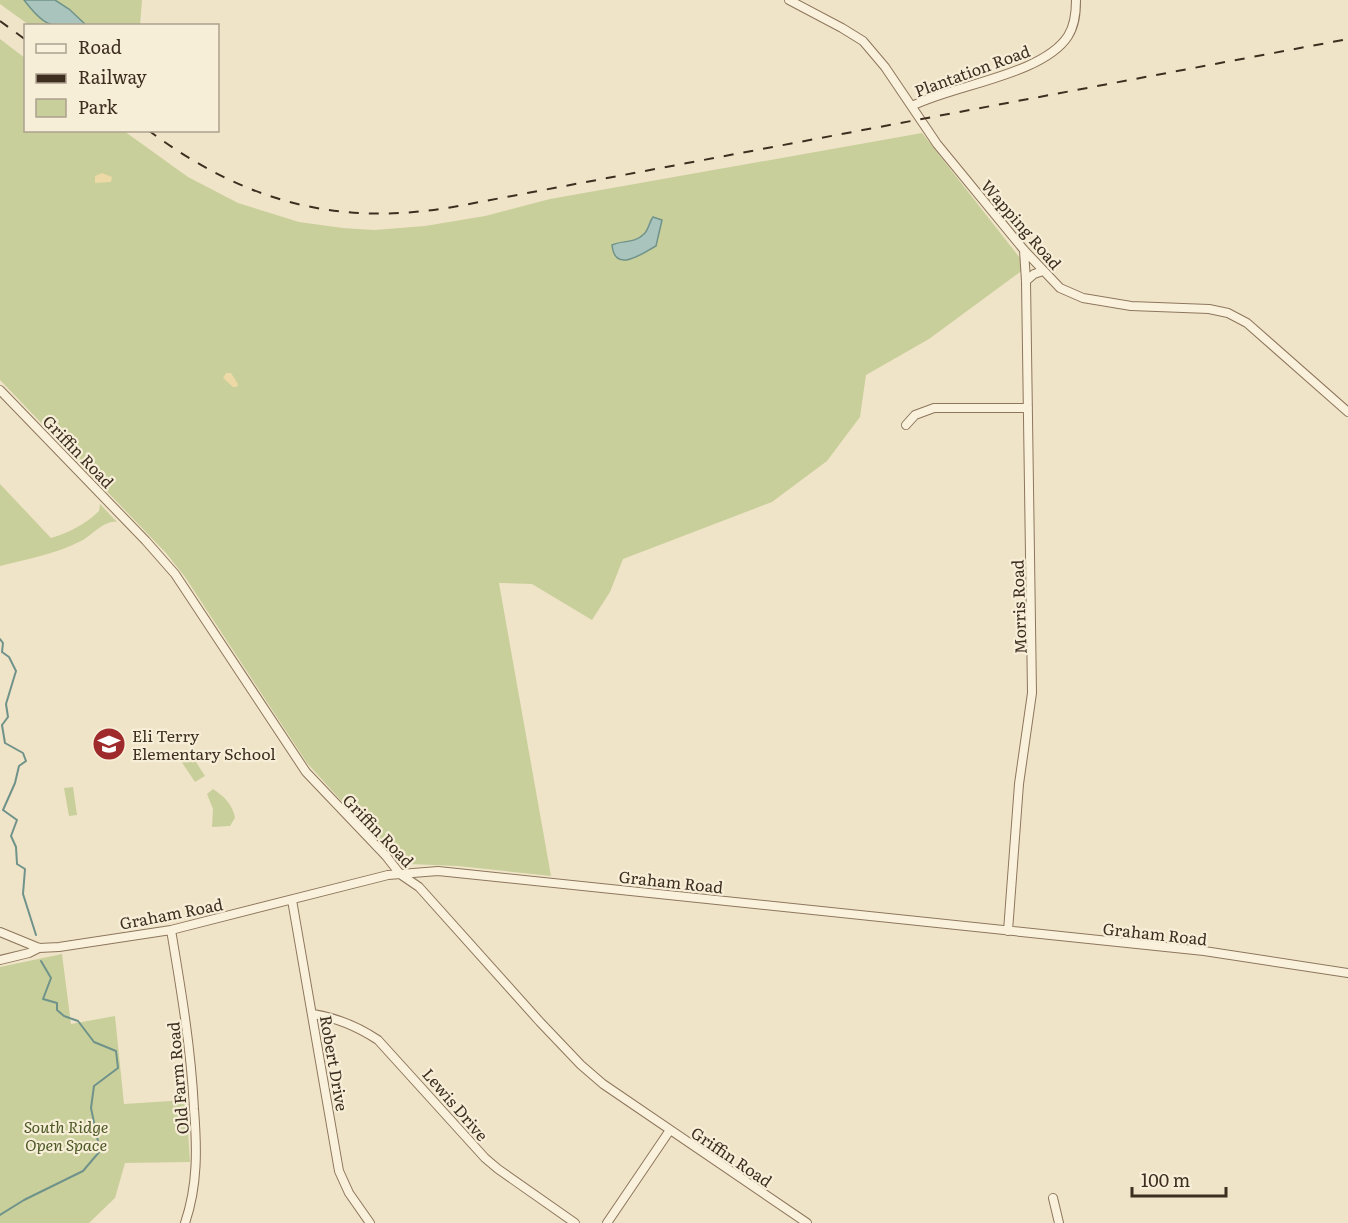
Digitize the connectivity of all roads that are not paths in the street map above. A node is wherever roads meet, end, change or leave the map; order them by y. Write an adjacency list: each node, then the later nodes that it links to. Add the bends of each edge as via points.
1 (789, 0): 3 (street, Wapping Road, via 863,41)
2 (1076, 0): 3 (street, Plantation Road, via 1067,37 1043,58)
3 (912, 106): 4 (street, Wapping Road, via 937,144)
4 (1024, 250): 5 (street, Wapping Road); 6 (street, Morris Road)
5 (1043, 270): 6 (street); 9 (street, Wapping Road, via 1060,288 1083,298 1131,306 1209,309 1247,322)
6 (1026, 280): 8 (street, Morris Road)
7 (0, 390): 11 (street, Griffin Road, via 165,561 306,772)
8 (1028, 408): 10 (street, via 934,408 915,415); 14 (street, Morris Road, via 1032,693 1018,784)
9 (1348, 412)
10 (906, 425)
11 (400, 874): 12 (street, Graham Road); 14 (street, Graham Road, via 438,871); 20 (street, Griffin Road, via 419,887 581,1065)
12 (292, 900): 13 (street, Graham Road); 19 (street, Robert Drive)
13 (171, 930): 16 (street, Graham Road); 22 (street, Old Farm Road, via 186,1020 197,1151 193,1196)
14 (1008, 931): 18 (street, Graham Road, via 1204,951)
15 (0, 932): 16 (street, Graham Road)
16 (39, 948): 17 (street)
17 (0, 960)
18 (1348, 973)
19 (313, 1014): 23 (street, Robert Drive, via 339,1171); 24 (street, Lewis Drive, via 356,1026 378,1040 485,1158)
20 (670, 1130): 25 (street); 26 (street, Griffin Road)
21 (1053, 1198): 27 (street)
22 (185, 1223)
23 (370, 1223)
24 (575, 1223)
25 (607, 1223)
26 (807, 1223)
27 (1059, 1223)

